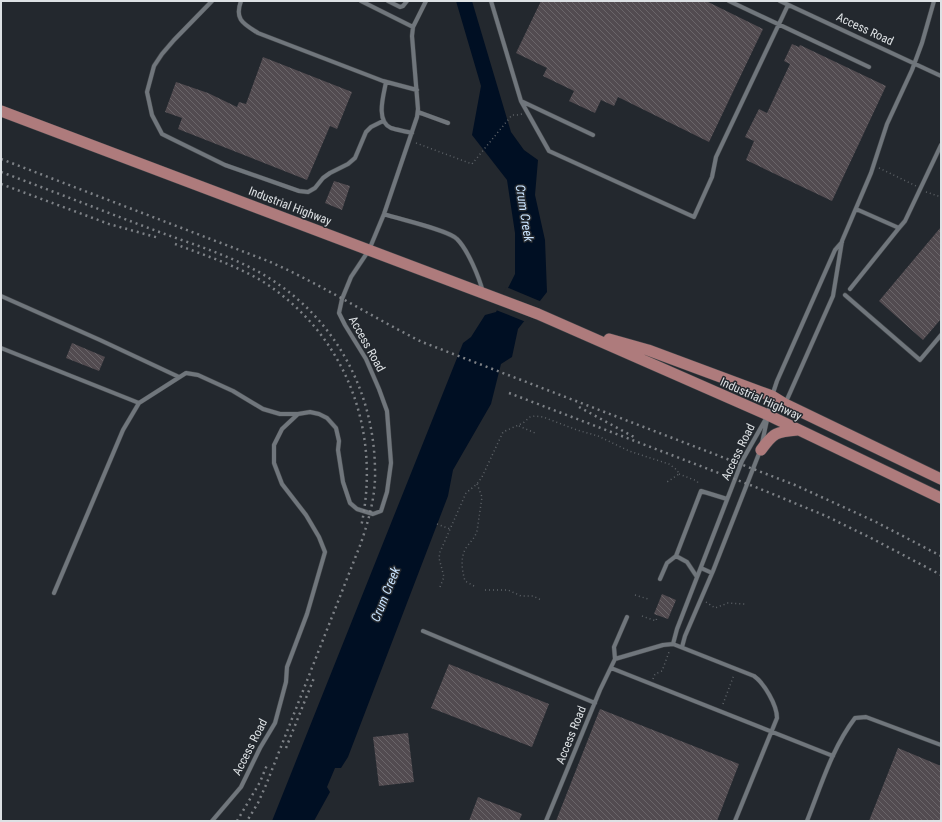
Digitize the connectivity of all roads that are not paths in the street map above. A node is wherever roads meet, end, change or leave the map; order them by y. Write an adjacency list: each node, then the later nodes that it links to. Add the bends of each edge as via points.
1 (212, 1): 22 (lane, via 174,40 154,66 147,92 152,115 162,134 225,165 308,192 323,178 355,158 366,132)
2 (241, 1): 17 (lane, via 239,17 245,25 258,33)
3 (361, 1): 13 (lane)
4 (388, 1): 5 (lane, via 400,7)
5 (407, 1)
6 (426, 1): 13 (lane, Access Road)
7 (491, 1): 19 (lane)
8 (729, 1): 12 (lane)
9 (780, 1): 11 (lane, Access Road)
10 (934, 1): 14 (lane)
11 (788, 5): 12 (lane); 14 (lane, Access Road)
12 (779, 25): 15 (lane); 19 (lane, via 716,157 712,177 694,216 549,151)
13 (413, 27): 18 (lane, Access Road)
14 (914, 64): 16 (lane, Access Road); 27 (lane, via 887,124 874,166)
15 (869, 67)
16 (941, 76)
17 (386, 82): 18 (lane); 22 (lane, via 381,106)
18 (417, 90): 21 (lane, Access Road)
19 (521, 101): 25 (lane)
20 (1, 111): 31 (main road, Industrial Highway)
21 (418, 112): 23 (lane); 24 (lane, Access Road)
22 (383, 121): 24 (lane, via 390,127)
23 (448, 123)
24 (412, 133): 28 (lane, Access Road)
25 (593, 135)
26 (941, 145): 29 (lane)
27 (856, 209): 29 (lane); 30 (lane)
28 (384, 214): 31 (lane, Access Road); 33 (lane, via 447,233 457,239 479,275)
29 (899, 228): 32 (lane)
30 (842, 241): 40 (lane, via 835,250); 42 (lane, via 832,296)
31 (369, 250): 33 (main road, Industrial Highway); 43 (lane, Access Road, via 351,277 339,313 366,359 387,411 391,462 387,492 381,511 373,514 357,509 350,503 343,482 336,428 319,414)
32 (850, 289)
33 (483, 292): 36 (main road, Industrial Highway)
34 (845, 295): 37 (lane, via 920,360)
35 (1, 296): 39 (lane)
36 (569, 327): 40 (main road, Industrial Highway, via 648,350); 44 (main road, Industrial Highway)
37 (941, 335)
38 (1, 348): 41 (lane)
39 (179, 377): 41 (lane, Access Road); 43 (lane, Access Road, via 186,373 198,375 233,391 263,409 280,414)
40 (772, 396): 42 (main road, Industrial Highway); 44 (lane)
41 (139, 403): 55 (lane, Access Road, via 123,430)
42 (785, 404): 44 (lane); 47 (main road, Industrial Highway)
43 (298, 414): 66 (lane, Access Road, via 277,437 274,445 274,463 282,484 306,515 325,552 307,614 287,667 286,682 275,723 241,787)
44 (768, 415): 45 (main road, Industrial Highway); 46 (lane, Access Road); 49 (lane, Access Road, via 742,461)
45 (799, 430): 46 (main road, via 781,432 770,437); 48 (main road, Industrial Highway)
46 (761, 450): 52 (lane, Access Road)
47 (941, 479)
48 (941, 498)
49 (727, 499): 50 (lane, via 701,491); 51 (lane, Access Road)
50 (676, 556): 53 (lane, via 688,562); 54 (lane, via 667,563)
51 (701, 568): 52 (lane); 53 (lane, Access Road)
52 (712, 573): 59 (lane, Access Road)
53 (697, 577): 58 (lane, Access Road)
54 (660, 579)
55 (54, 593)
56 (627, 617): 60 (lane, Access Road, via 614,647)
57 (423, 631): 62 (lane)
58 (673, 644): 59 (lane); 60 (lane)
59 (682, 648): 63 (lane, via 758,678 777,711)
60 (615, 659): 61 (lane, Access Road)
61 (611, 668): 62 (lane, Access Road); 63 (lane)
62 (595, 703): 67 (lane, Access Road)
63 (771, 732): 65 (lane); 68 (lane)
64 (941, 745): 65 (lane, via 866,717 855,718)
65 (832, 756): 69 (lane)
66 (212, 821)
67 (546, 821)
68 (735, 821)
69 (807, 821)

